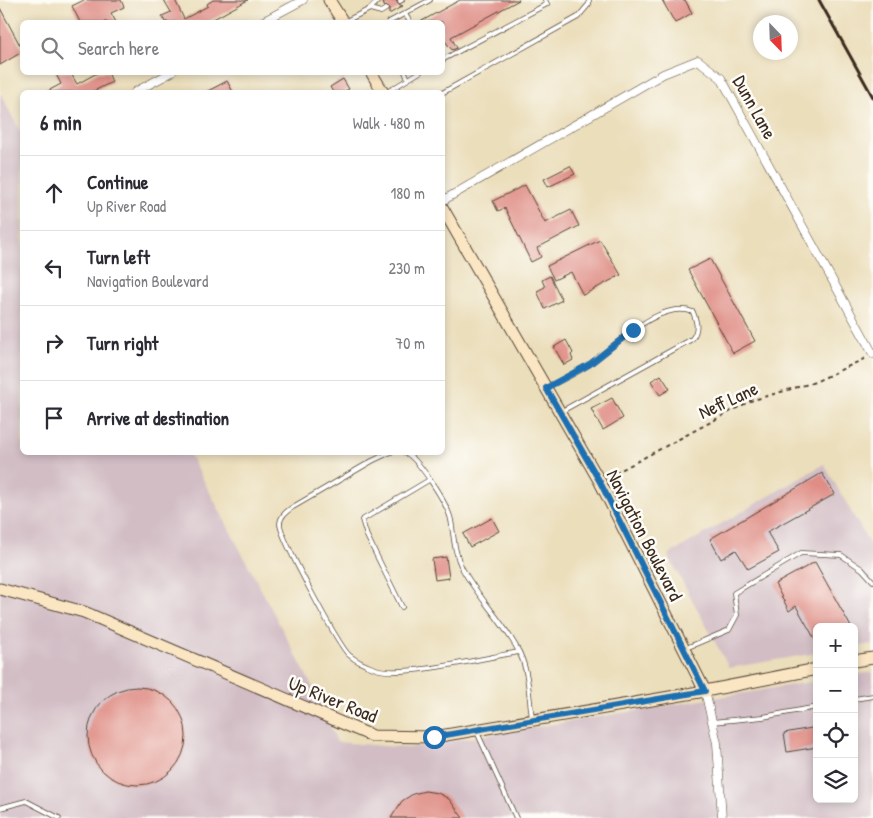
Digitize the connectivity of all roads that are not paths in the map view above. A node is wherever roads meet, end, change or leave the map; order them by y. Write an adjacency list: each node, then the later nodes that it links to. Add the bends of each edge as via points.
1 (303, 0): 10 (street)
2 (329, 0): 11 (street)
3 (430, 0): 9 (lane)
4 (544, 0): 15 (lane, via 546,4)
5 (589, 0): 24 (lane, via 578,17)
6 (376, 1): 7 (lane)
7 (370, 9): 8 (lane, via 381,12); 12 (lane)
8 (386, 9)
9 (406, 14): 13 (lane); 14 (lane)
10 (266, 20)
11 (342, 20)
12 (347, 20)
13 (393, 20)
14 (409, 20)
15 (445, 58)
16 (166, 75): 21 (street)
17 (373, 75): 22 (street)
18 (406, 75): 20 (lane)
19 (415, 75): 20 (lane)
20 (408, 79): 23 (lane)
21 (139, 90)
22 (382, 90)
23 (390, 90)
24 (445, 91)
25 (445, 199): 27 (street, Dunn Lane, via 664,74 698,60 722,78)
26 (445, 211): 28 (street, Navigation Boulevard)
27 (873, 355)
28 (546, 388): 29 (street, Navigation Boulevard); 29 (lane, via 590,364 633,330 661,314 672,309 693,312 697,332 692,339)
29 (560, 412): 36 (street, Navigation Boulevard, via 600,482)
30 (385, 455): 37 (lane, via 293,506 280,523 292,556 348,654 377,670 398,672)
31 (409, 455): 32 (lane)
32 (429, 480): 35 (lane, via 362,520); 37 (lane, via 447,508 463,569)
33 (873, 581): 36 (lane, via 841,555 801,553 734,593 737,615 729,630)
34 (0, 589): 47 (street, Up River Road, via 84,612 372,736 434,737)
35 (402, 607)
36 (684, 650): 41 (street, Navigation Boulevard)
37 (519, 652): 45 (lane)
38 (873, 658): 39 (street)
39 (858, 660)
40 (813, 670): 41 (street, Up River Road)
41 (705, 691): 45 (street, Up River Road); 46 (street, Navigation Boulevard)
42 (873, 696): 43 (lane)
43 (858, 698)
44 (813, 708): 46 (lane)
45 (532, 720): 47 (street, Up River Road)
46 (712, 722): 51 (street, Navigation Boulevard, via 717,743)
47 (476, 730): 50 (lane)
48 (0, 808): 49 (lane, via 26,801)
49 (59, 818)
50 (516, 818)
51 (722, 818)

